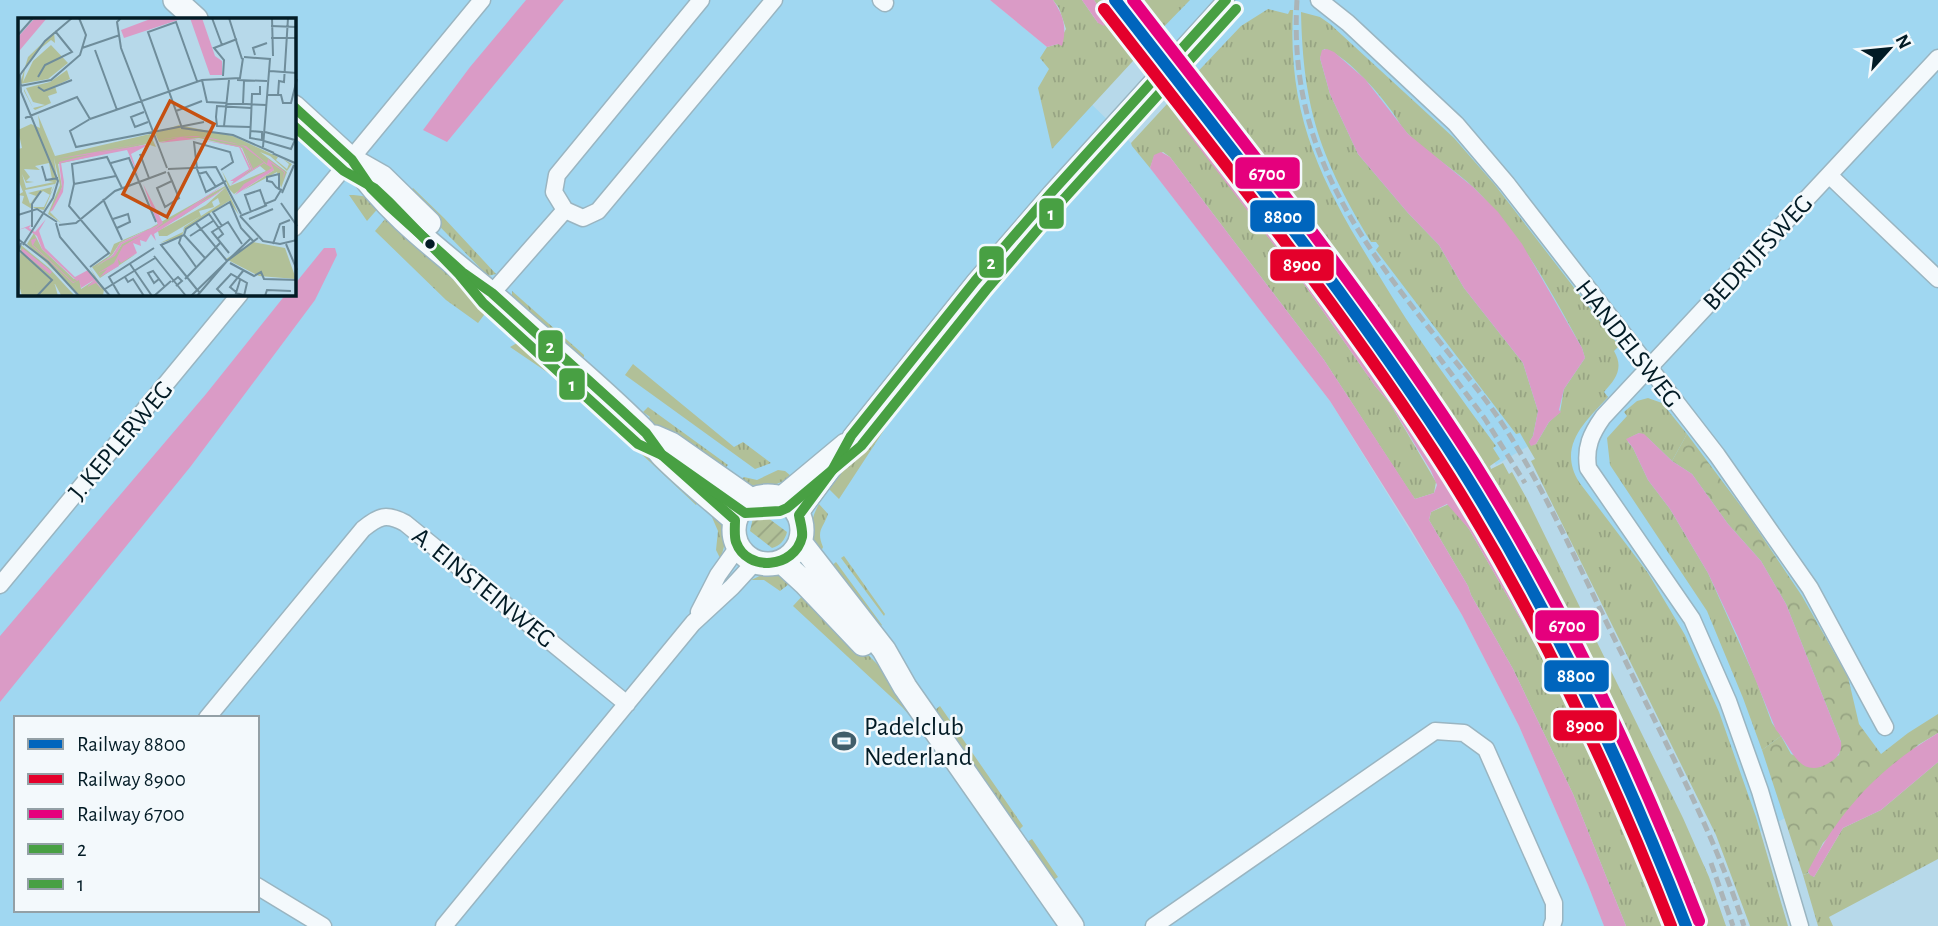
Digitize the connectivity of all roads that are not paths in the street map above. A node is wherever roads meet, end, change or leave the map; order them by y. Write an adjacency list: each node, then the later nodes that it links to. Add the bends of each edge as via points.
1 (175, 0): 7 (street)
2 (482, 0): 10 (street)
3 (701, 0): 12 (street, via 557,175 554,192)
4 (774, 0): 12 (street, via 598,211 583,218)
5 (1226, 0): 19 (street, via 975,281)
6 (1319, 0): 17 (street, HANDELSWEG, via 1472,142)
7 (195, 18)
8 (1938, 58): 11 (street, BEDRIJFSWEG)
9 (296, 109): 10 (street)
10 (352, 159): 13 (street); 15 (street, via 400,193)
11 (1829, 175): 14 (street); 17 (street, BEDRIJFSWEG)
12 (565, 210): 15 (street)
13 (296, 227)
14 (1938, 279)
15 (492, 293): 18 (street)
16 (238, 296): 27 (street, J. KEPLERWEG)
17 (1648, 369): 31 (street, HANDELSWEG, via 1717,455 1810,588); 38 (street, BEDRIJFSWEG, via 1591,434 1588,468 1692,619 1760,791)
18 (646, 433): 21 (street, via 671,444); 23 (street, via 662,455)
19 (851, 436): 20 (street); 22 (street)
20 (778, 497): 21 (street); 22 (street)
21 (751, 500): 23 (street)
22 (799, 515): 24 (street)
23 (735, 520): 25 (street, via 734,534)
24 (800, 542): 26 (street); 28 (street, via 884,650)
25 (746, 554): 26 (street, via 768,564); 29 (street, via 718,575 693,624)
26 (782, 562): 28 (street)
27 (0, 585)
28 (905, 687): 35 (street)
29 (627, 704): 30 (street, A. EINSTEINWEG, via 405,523 383,517 363,529); 34 (street)
30 (209, 716)
31 (1885, 727)
32 (259, 888): 33 (street)
33 (323, 926)
34 (444, 926)
35 (1072, 926)
36 (1154, 926): 37 (street, via 1435,731 1464,733 1486,749 1554,903)
37 (1552, 926)
38 (1800, 926)

